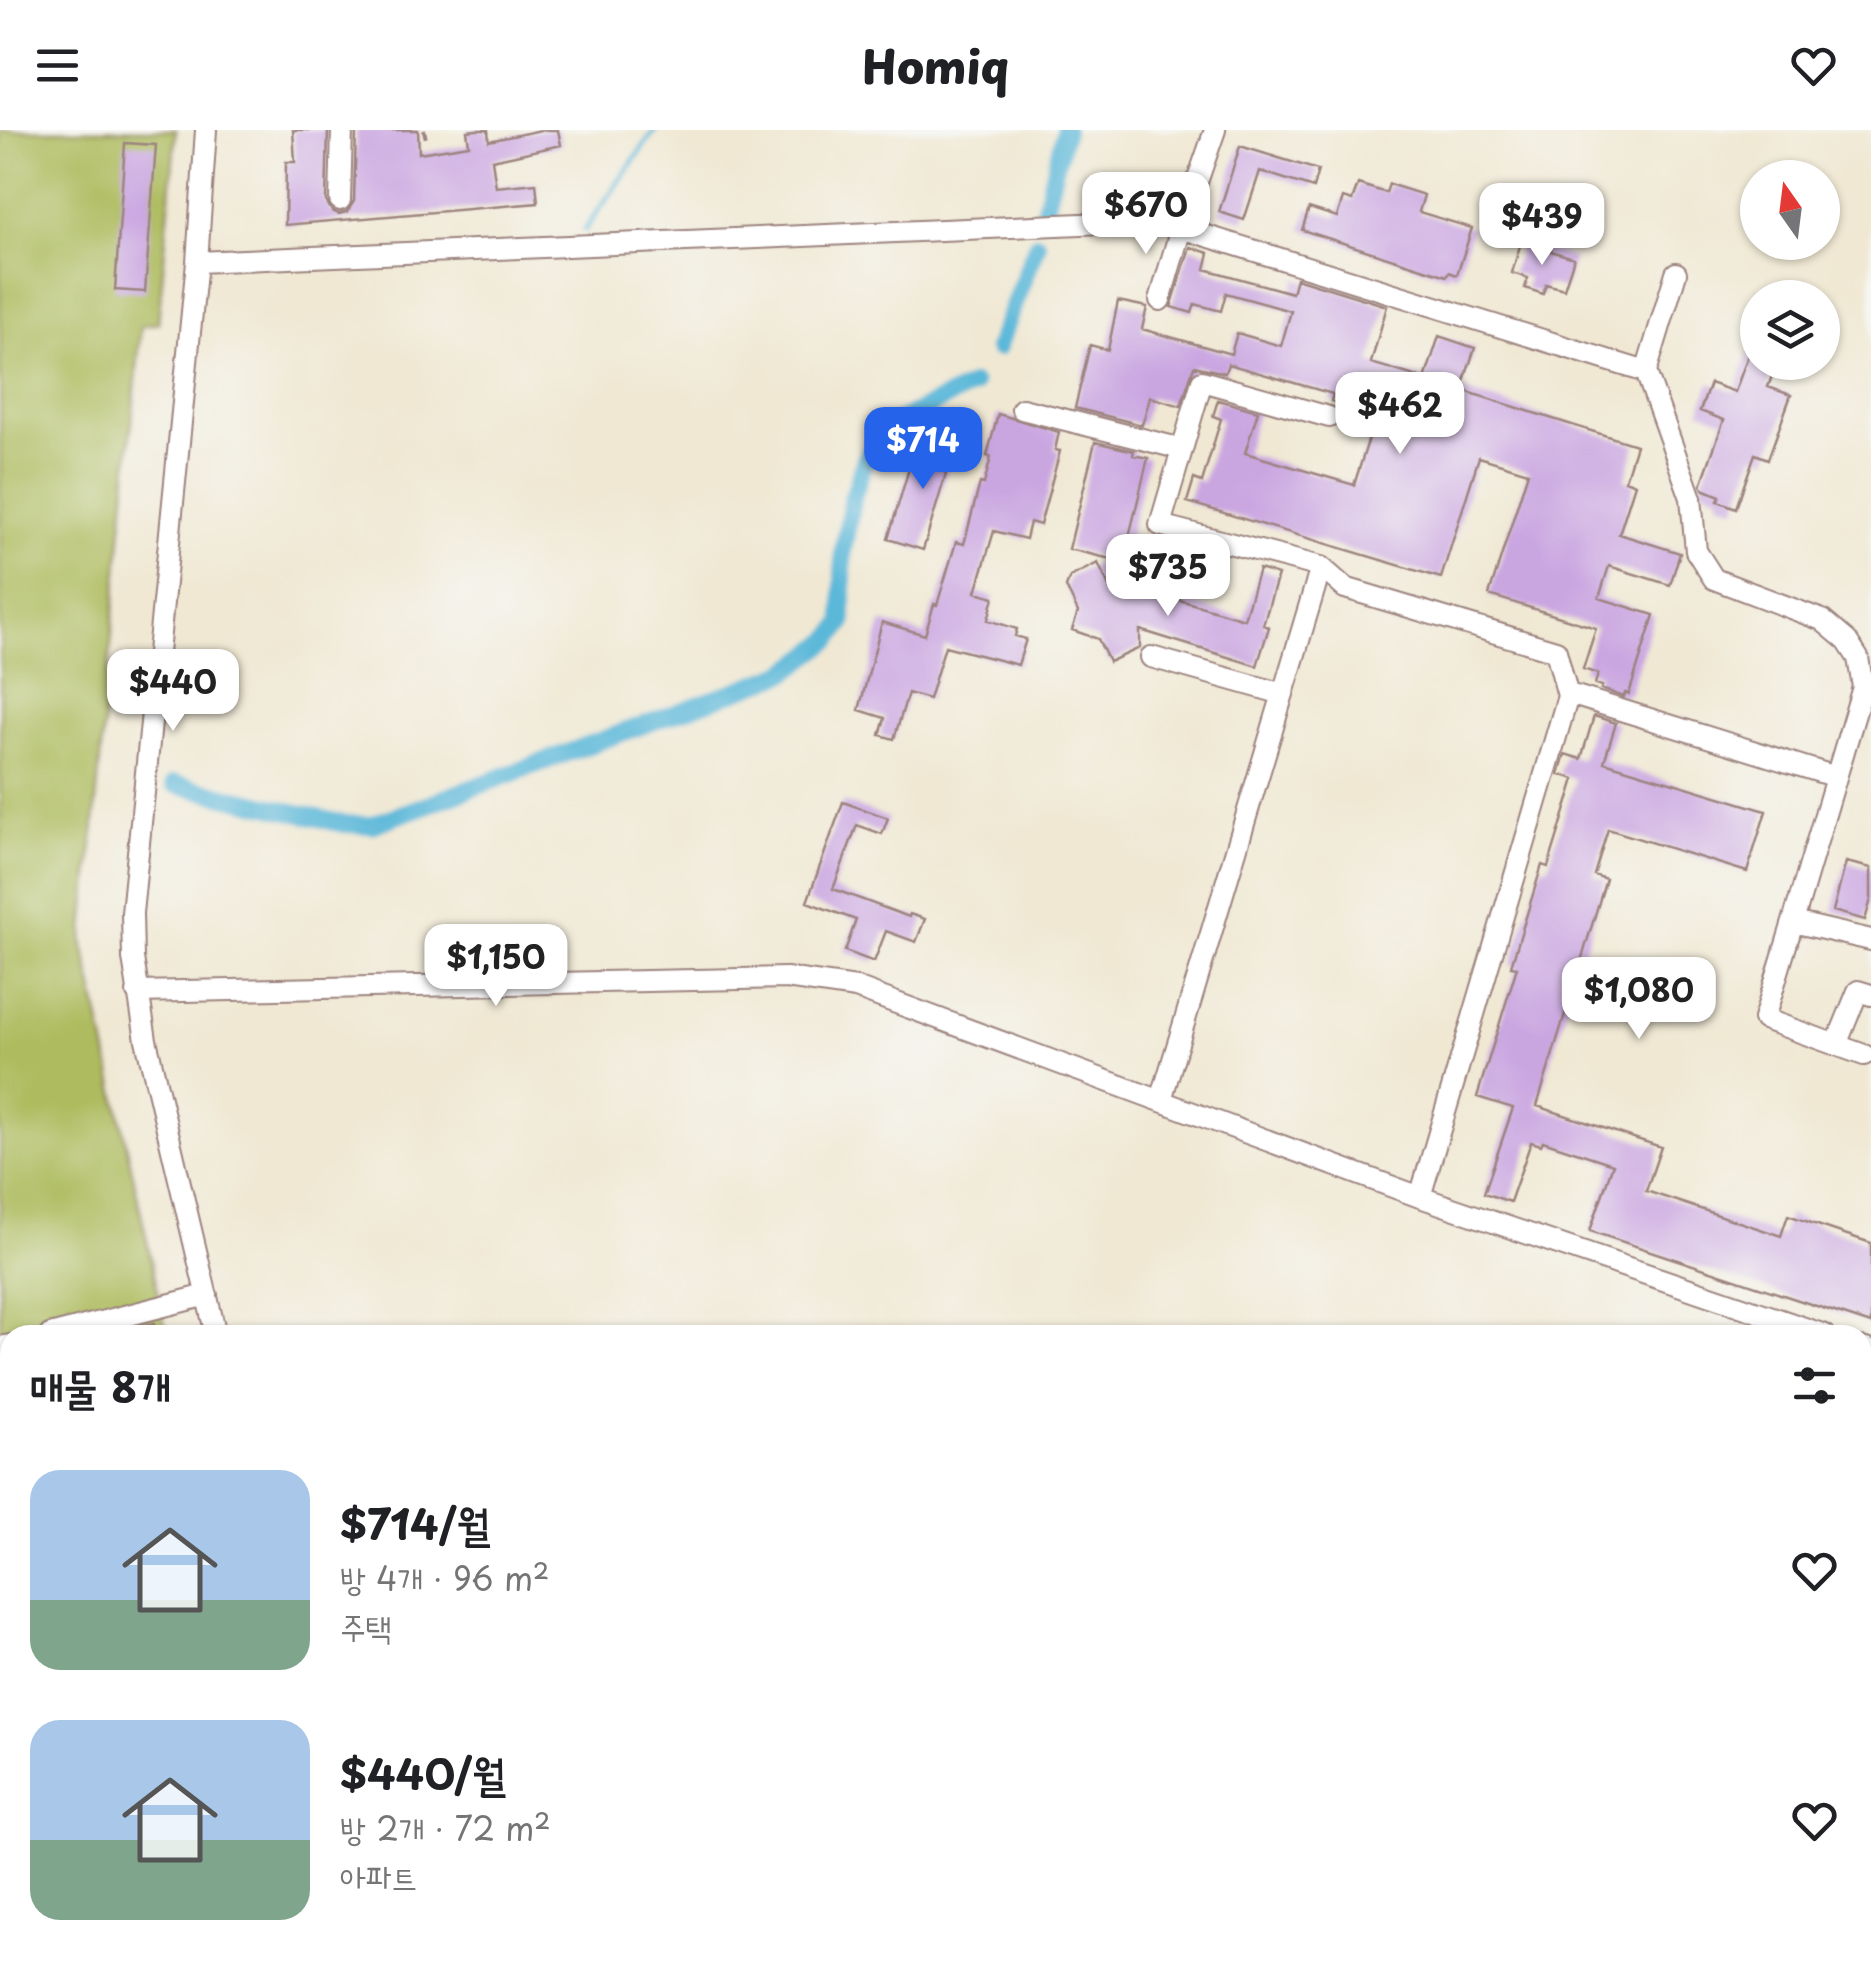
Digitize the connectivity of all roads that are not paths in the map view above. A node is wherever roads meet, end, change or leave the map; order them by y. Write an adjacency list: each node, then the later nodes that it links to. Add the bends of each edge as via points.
1 (206, 130): 6 (street)
2 (342, 130): 4 (street)
3 (1215, 130): 5 (street)
4 (340, 200)
5 (1180, 228): 6 (street, via 1151,221); 8 (street); 9 (street)
6 (197, 262): 20 (street, via 141,802 132,913)
7 (1676, 273): 9 (street)
8 (1160, 300)
9 (1646, 372): 17 (street, via 1691,498 1696,551 1714,579 1822,620 1858,658 1863,686)
10 (1022, 409): 12 (street)
11 (1329, 417): 12 (street, via 1202,381)
12 (1182, 449): 13 (street, via 1160,525)
13 (1321, 567): 15 (street); 25 (street, via 1344,588 1556,652 1568,696)
14 (1151, 657): 15 (street)
15 (1284, 694): 24 (street)
16 (1576, 696): 17 (street)
17 (1836, 777): 18 (street)
18 (1793, 922): 19 (street); 22 (street, via 1764,1020)
19 (1871, 940)
20 (137, 992): 24 (street, via 786,978 856,988); 26 (street)
21 (1871, 995): 22 (street, via 1858,991)
22 (1836, 1045): 23 (street)
23 (1864, 1055)
24 (1161, 1100): 25 (street)
25 (1420, 1197): 29 (street)
26 (206, 1296): 27 (street); 28 (street)
27 (90, 1325)
28 (213, 1325)
29 (1796, 1325)

